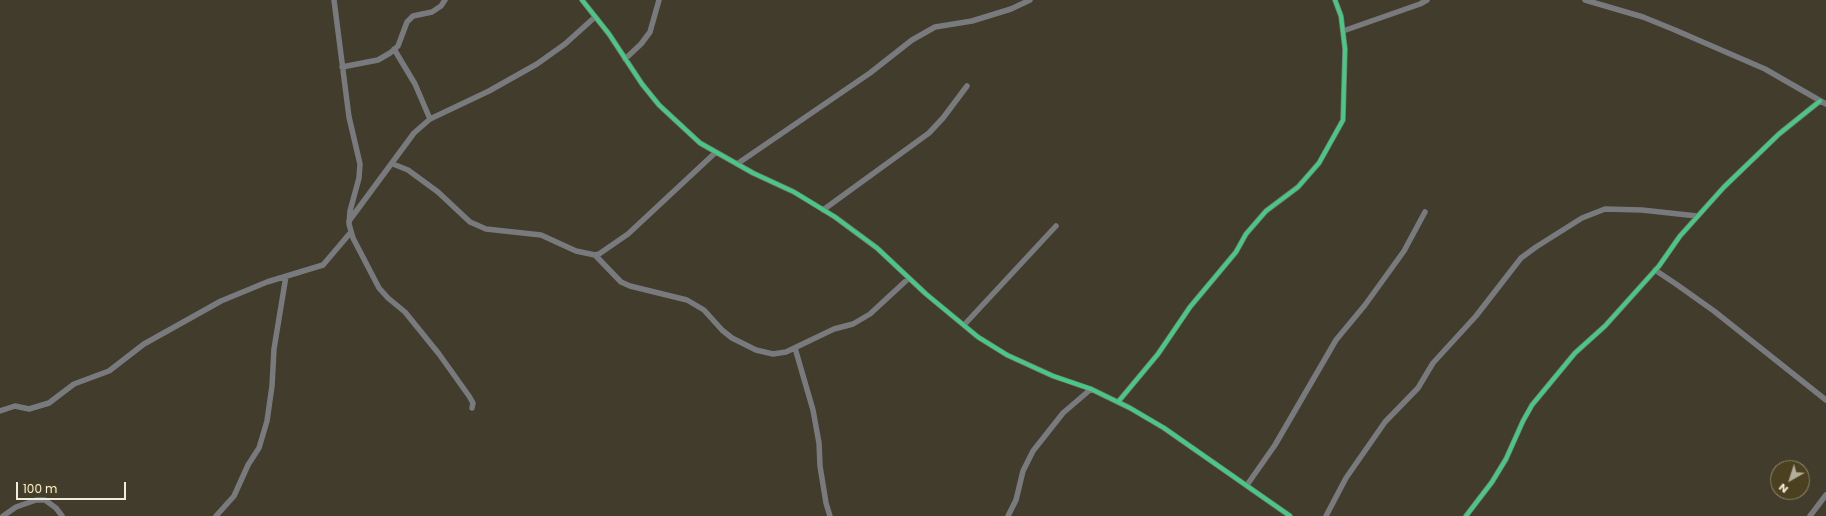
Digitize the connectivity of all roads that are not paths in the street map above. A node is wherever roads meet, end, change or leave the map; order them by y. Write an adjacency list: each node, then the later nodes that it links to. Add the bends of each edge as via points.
1 (334, 0): 13 (street)
2 (445, 0): 11 (street, via 432,12 413,16 407,22 402,38)
3 (582, 0): 9 (street)
4 (659, 0): 12 (street, via 650,32 642,44)
5 (1030, 0): 20 (street, via 972,21 935,27 912,40 870,73)
6 (1335, 0): 10 (street)
7 (1427, 0): 10 (street)
8 (1585, 0): 15 (street, via 1643,17 1675,30 1765,69)
9 (595, 17): 12 (street); 17 (street, via 565,44 537,64 489,91)
10 (1343, 31): 35 (street, via 1343,120 1320,163 1298,187 1266,211 1246,234 1236,252 1190,307 1158,354)
11 (394, 49): 13 (street, via 378,60); 17 (street, via 415,84)
12 (625, 59): 18 (street, via 659,105 700,143)
13 (342, 67): 24 (street, via 349,117 360,164)
14 (967, 86): 21 (street, via 928,133)
15 (1820, 101): 16 (street); 23 (street, via 1779,134)
16 (1826, 104)
17 (430, 119): 19 (street, via 414,133)
18 (716, 152): 20 (street); 27 (street, via 628,234)
19 (392, 164): 24 (street); 27 (street, via 408,170 438,192 470,222 486,229 541,235 576,251)
20 (737, 164): 21 (street, via 794,192)
21 (823, 210): 30 (street, via 877,248)
22 (1425, 212): 38 (street, via 1404,251 1336,340 1275,445)
23 (1697, 216): 28 (street); 46 (street, via 1642,210 1605,210 1582,218 1521,258 1476,316 1433,364 1418,388 1385,422 1346,478)
24 (349, 221): 26 (street)
25 (1056, 226): 31 (street)
26 (351, 232): 29 (street, via 323,265); 36 (street, via 379,288 405,312 439,354 469,396 473,403)
27 (595, 255): 32 (street, via 621,282 686,300 704,310 732,338 750,347 773,354)
28 (1655, 270): 34 (street, via 1714,311); 47 (street, via 1605,326 1575,353 1532,405 1506,459)
29 (286, 276): 37 (street, via 221,301 144,344 109,371 74,384 49,403 28,409 15,406); 42 (street, via 274,349 267,421 259,448 234,496)
30 (909, 278): 31 (street); 32 (street, via 889,298 853,324 827,332)
31 (964, 325): 33 (street, via 1007,355 1053,376)
32 (795, 348): 43 (street, via 813,410)
33 (1091, 389): 35 (street); 44 (street, via 1063,413 1033,450 1023,470 1016,500)
34 (1826, 400)
35 (1118, 402): 38 (street, via 1164,428)
36 (472, 408)
37 (0, 411)
38 (1247, 485): 45 (street)
39 (1826, 496): 48 (street)
40 (3, 516): 41 (street, via 16,507 36,500 45,500)
41 (62, 516)
42 (216, 516)
43 (830, 516)
44 (1008, 516)
45 (1290, 516)
46 (1326, 516)
47 (1466, 516)
48 (1810, 516)

